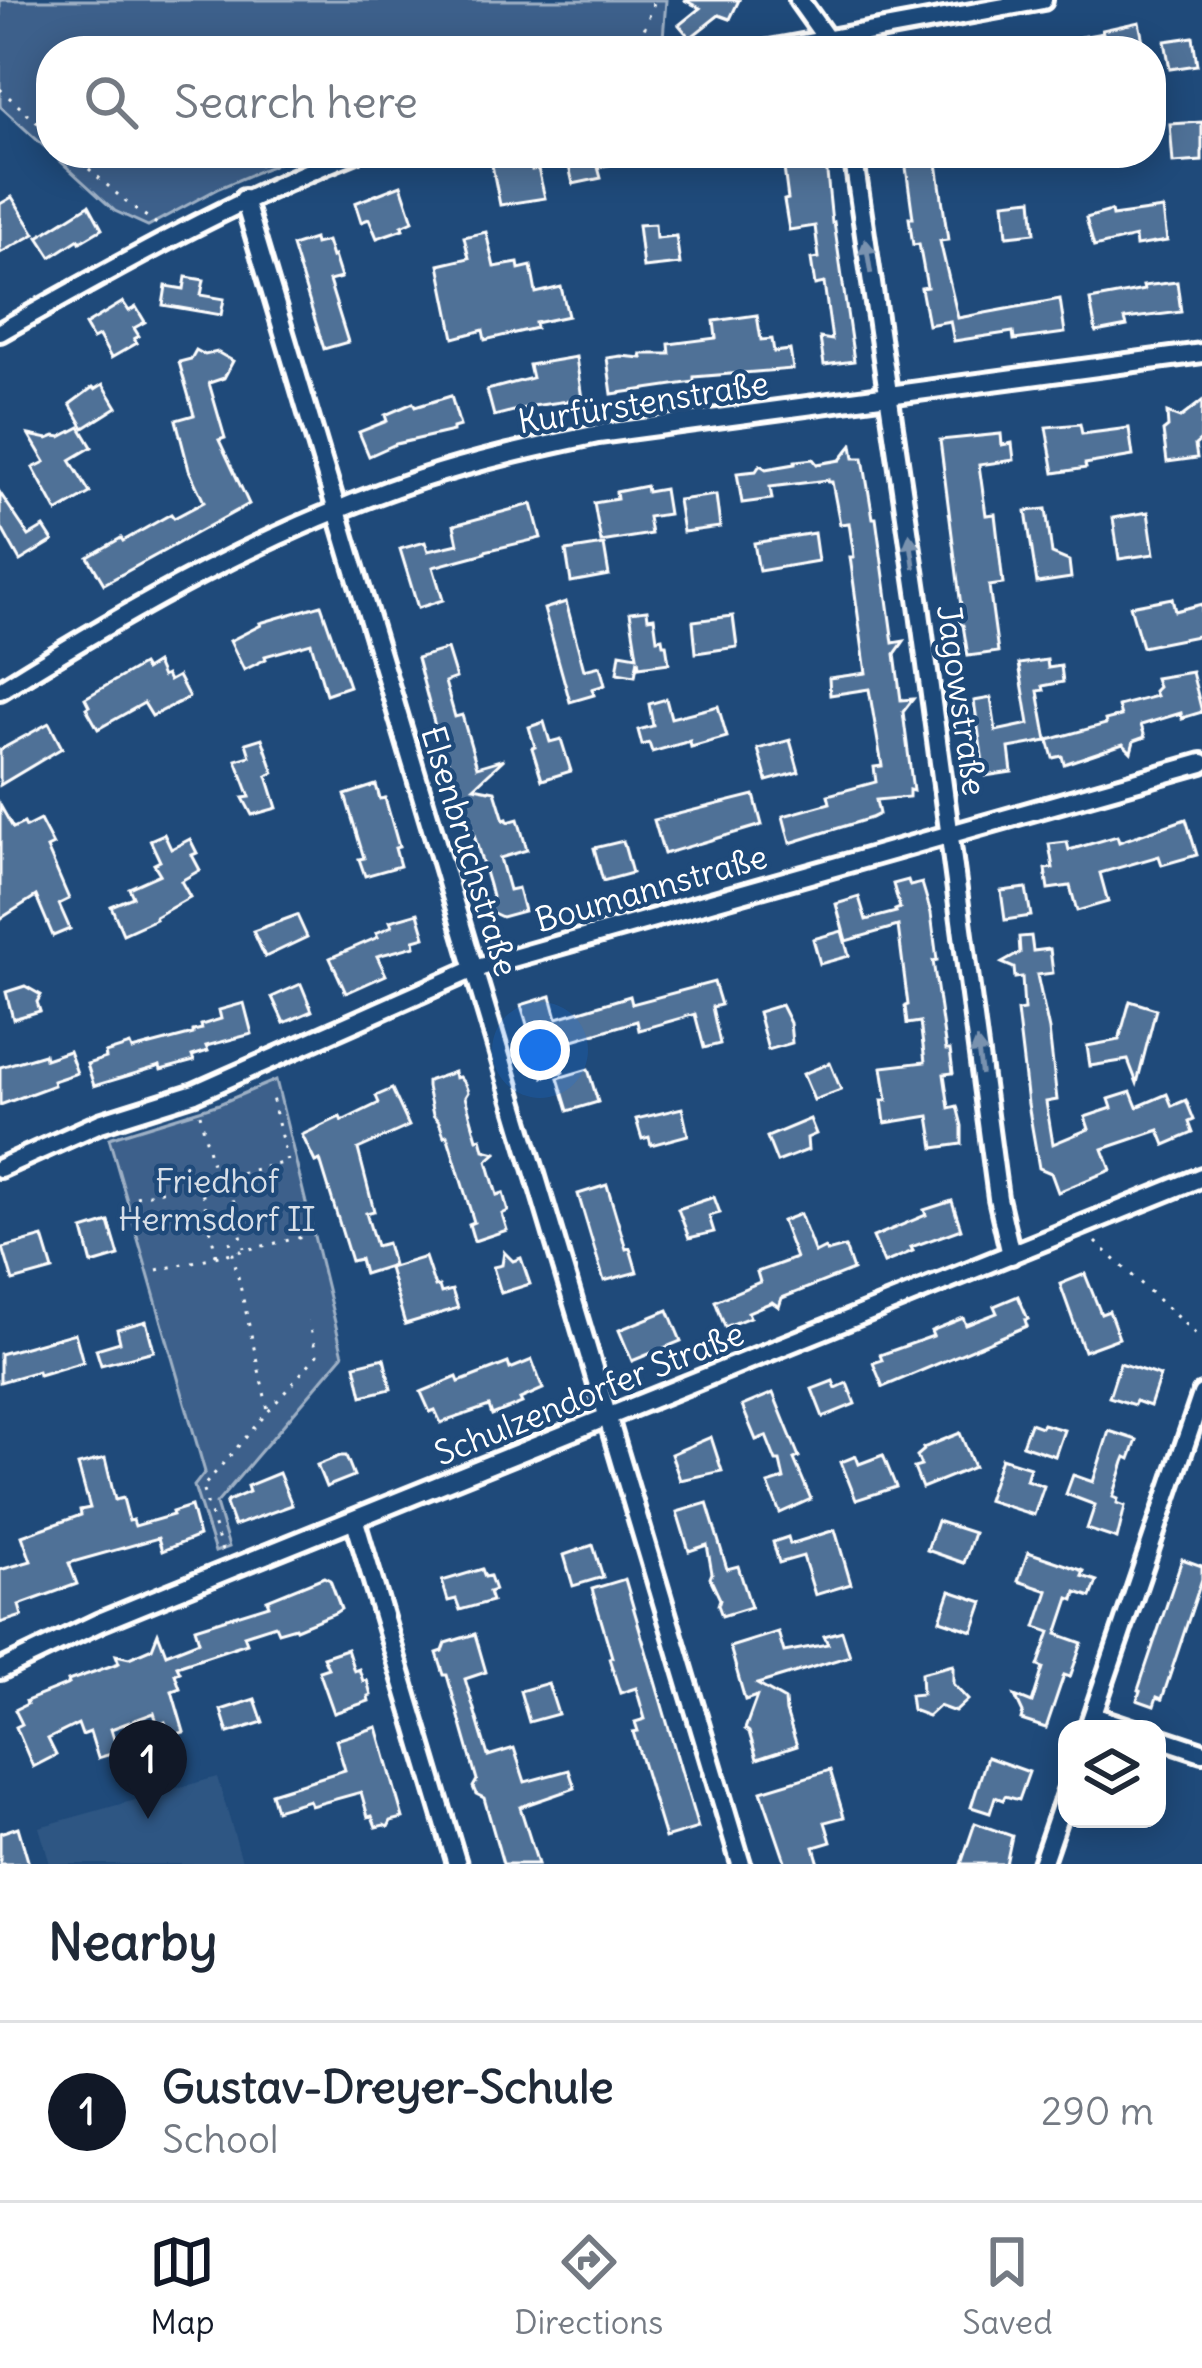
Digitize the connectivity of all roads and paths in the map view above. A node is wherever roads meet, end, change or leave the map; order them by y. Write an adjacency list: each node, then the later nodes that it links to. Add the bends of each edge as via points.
1 (655, 0): 4 (path)
2 (799, 0): 5 (street)
3 (1043, 0): 6 (street)
4 (642, 36)
5 (823, 36)
6 (867, 36)
7 (0, 89): 8 (path)
8 (36, 121)
9 (88, 168): 15 (path)
10 (268, 168): 13 (path)
11 (319, 168): 14 (street)
12 (855, 168): 18 (street, Jagowstraße, one-way to 12)
13 (274, 171)
14 (244, 200): 16 (street); 19 (street, Elsenbruchstraße)
15 (160, 226)
16 (0, 332)
17 (1202, 353): 18 (street, Kurfürstenstraße)
18 (889, 394): 19 (street, Kurfürstenstraße, via 598,434 418,480); 22 (street, Jagowstraße, one-way to 18)
19 (338, 511): 20 (street, Kurfürstenstraße, via 204,571); 23 (street, Elsenbruchstraße)
20 (0, 690)
21 (1202, 763): 22 (street, Boumannstraße)
22 (950, 834): 23 (street, Boumannstraße); 38 (street, Jagowstraße, one-way to 22)
23 (474, 969): 26 (street, Boumannstraße, via 196,1093 100,1123); 45 (street, Elsenbruchstraße)
24 (272, 1097): 27 (path, via 287,1162)
25 (199, 1106): 29 (path)
26 (0, 1168)
27 (228, 1176): 29 (path); 36 (path)
28 (1202, 1178): 38 (street, Schulzendorfer Straße)
29 (215, 1179): 30 (path); 31 (path)
30 (200, 1182): 32 (path); 39 (path)
31 (219, 1194)
32 (136, 1197)
33 (307, 1236): 36 (path)
34 (230, 1241): 37 (path)
35 (1094, 1241): 42 (path)
36 (245, 1250): 37 (path)
37 (232, 1252): 39 (path); 44 (path)
38 (1011, 1255): 45 (street, Schulzendorfer Straße)
39 (217, 1256): 40 (path)
40 (157, 1270)
41 (308, 1322): 44 (path, via 317,1355)
42 (1201, 1339)
43 (1202, 1394): 49 (street)
44 (268, 1412): 47 (path, via 202,1488)
45 (608, 1418): 46 (street, Schulzendorfer Straße); 54 (street, Elsenbruchstraße)
46 (355, 1521): 48 (street, Schulzendorfer Straße); 53 (street)
47 (223, 1553)
48 (0, 1670)
49 (1092, 1720)
50 (1166, 1740): 51 (street)
51 (1202, 1752)
52 (1058, 1817): 55 (street)
53 (458, 1864)
54 (741, 1864)
55 (1042, 1864)

